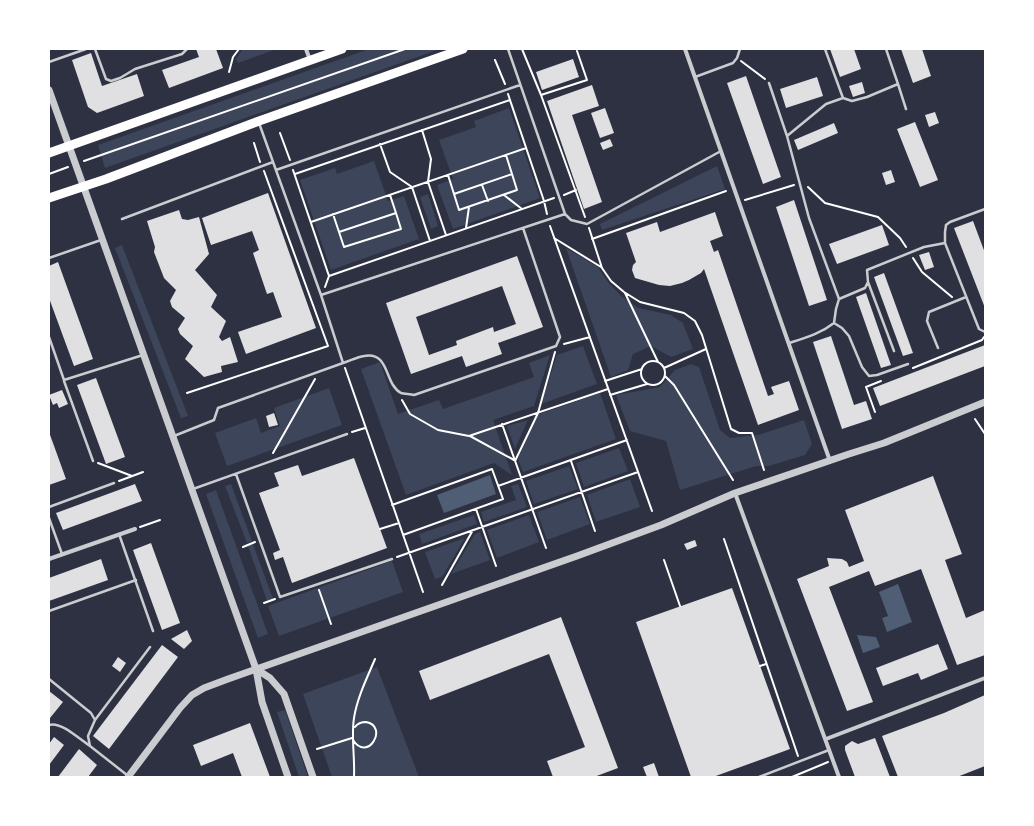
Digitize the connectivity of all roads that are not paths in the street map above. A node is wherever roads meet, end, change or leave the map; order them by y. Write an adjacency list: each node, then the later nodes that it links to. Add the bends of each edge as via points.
1 (86, 49): 13 (lane)
2 (95, 49): 3 (lane, via 106,79 111,81 135,69 182,54)
3 (187, 49)
4 (306, 49): 12 (street)
5 (342, 49): 12 (main road)
6 (463, 49): 21 (main road)
7 (508, 49): 17 (lane)
8 (685, 49): 14 (street)
9 (740, 49): 14 (lane, via 733,63)
10 (825, 49): 19 (lane)
11 (886, 49): 16 (lane)
12 (310, 60): 23 (main road)
13 (49, 62)
14 (695, 77): 24 (street)
15 (769, 83): 22 (lane)
16 (898, 84): 19 (lane, via 852,101); 20 (lane)
17 (520, 85): 27 (lane); 31 (lane)
18 (49, 90): 23 (street)
19 (842, 98): 22 (lane, via 826,104)
20 (906, 109)
21 (259, 121): 26 (lane); 28 (main road)
22 (787, 136): 40 (lane, via 809,218)
23 (69, 146): 25 (main road); 28 (street)
24 (721, 151): 31 (lane, via 588,224 571,220); 44 (street)
25 (49, 153)
26 (273, 162): 27 (lane); 32 (lane)
27 (276, 170): 38 (lane)
28 (84, 186): 29 (main road); 34 (street)
29 (49, 198)
30 (985, 208): 35 (lane, via 946,225)
31 (565, 214): 33 (lane)
32 (122, 219)
33 (523, 228): 38 (lane); 48 (lane, via 560,337 556,346 414,394 401,393 393,386 383,362 374,356)
34 (103, 239): 36 (lane); 47 (street)
35 (945, 243): 37 (lane, via 924,247 867,270); 39 (lane)
36 (49, 258)
37 (868, 282): 40 (lane, via 865,288); 46 (lane)
38 (321, 295): 48 (lane)
39 (966, 297): 42 (lane, via 979,329); 45 (lane, via 929,312 927,321)
40 (839, 300): 41 (lane)
41 (834, 323): 44 (lane, via 816,335); 49 (lane, via 849,336 862,367 869,376)
42 (985, 332)
43 (49, 337): 50 (lane)
44 (788, 343): 55 (street)
45 (938, 348)
46 (894, 351)
47 (144, 354): 50 (lane); 53 (street)
48 (343, 363): 53 (lane, via 218,408 214,420)
49 (908, 364)
50 (64, 380): 54 (lane)
51 (985, 402): 55 (street, via 884,443)
52 (347, 434): 56 (lane)
53 (173, 436): 58 (street)
54 (93, 461)
55 (830, 461): 59 (street)
56 (236, 474): 58 (lane); 66 (lane, via 280,597)
57 (114, 483): 60 (lane)
58 (193, 490): 71 (street)
59 (735, 493): 71 (street, via 661,525 577,556); 76 (street)
60 (49, 507)
61 (49, 518): 64 (lane)
62 (135, 529): 63 (street)
63 (119, 534): 64 (street); 67 (lane)
64 (62, 554): 65 (street)
65 (49, 559)
66 (392, 559)
67 (136, 580): 68 (lane); 69 (lane)
68 (49, 611)
69 (153, 631)
70 (150, 647): 74 (lane)
71 (256, 669): 79 (street, via 192,695); 80 (street, via 262,702); 81 (street, via 270,678 284,694)
72 (985, 678): 76 (street)
73 (49, 679): 74 (lane, via 91,713)
74 (95, 720): 77 (lane, via 88,736)
75 (49, 725): 77 (lane, via 61,725)
76 (826, 739): 78 (street)
77 (90, 746): 79 (lane)
78 (829, 750): 82 (lane); 83 (street)
79 (128, 777)
80 (288, 777)
81 (313, 777)
82 (758, 777)
83 (839, 777)

